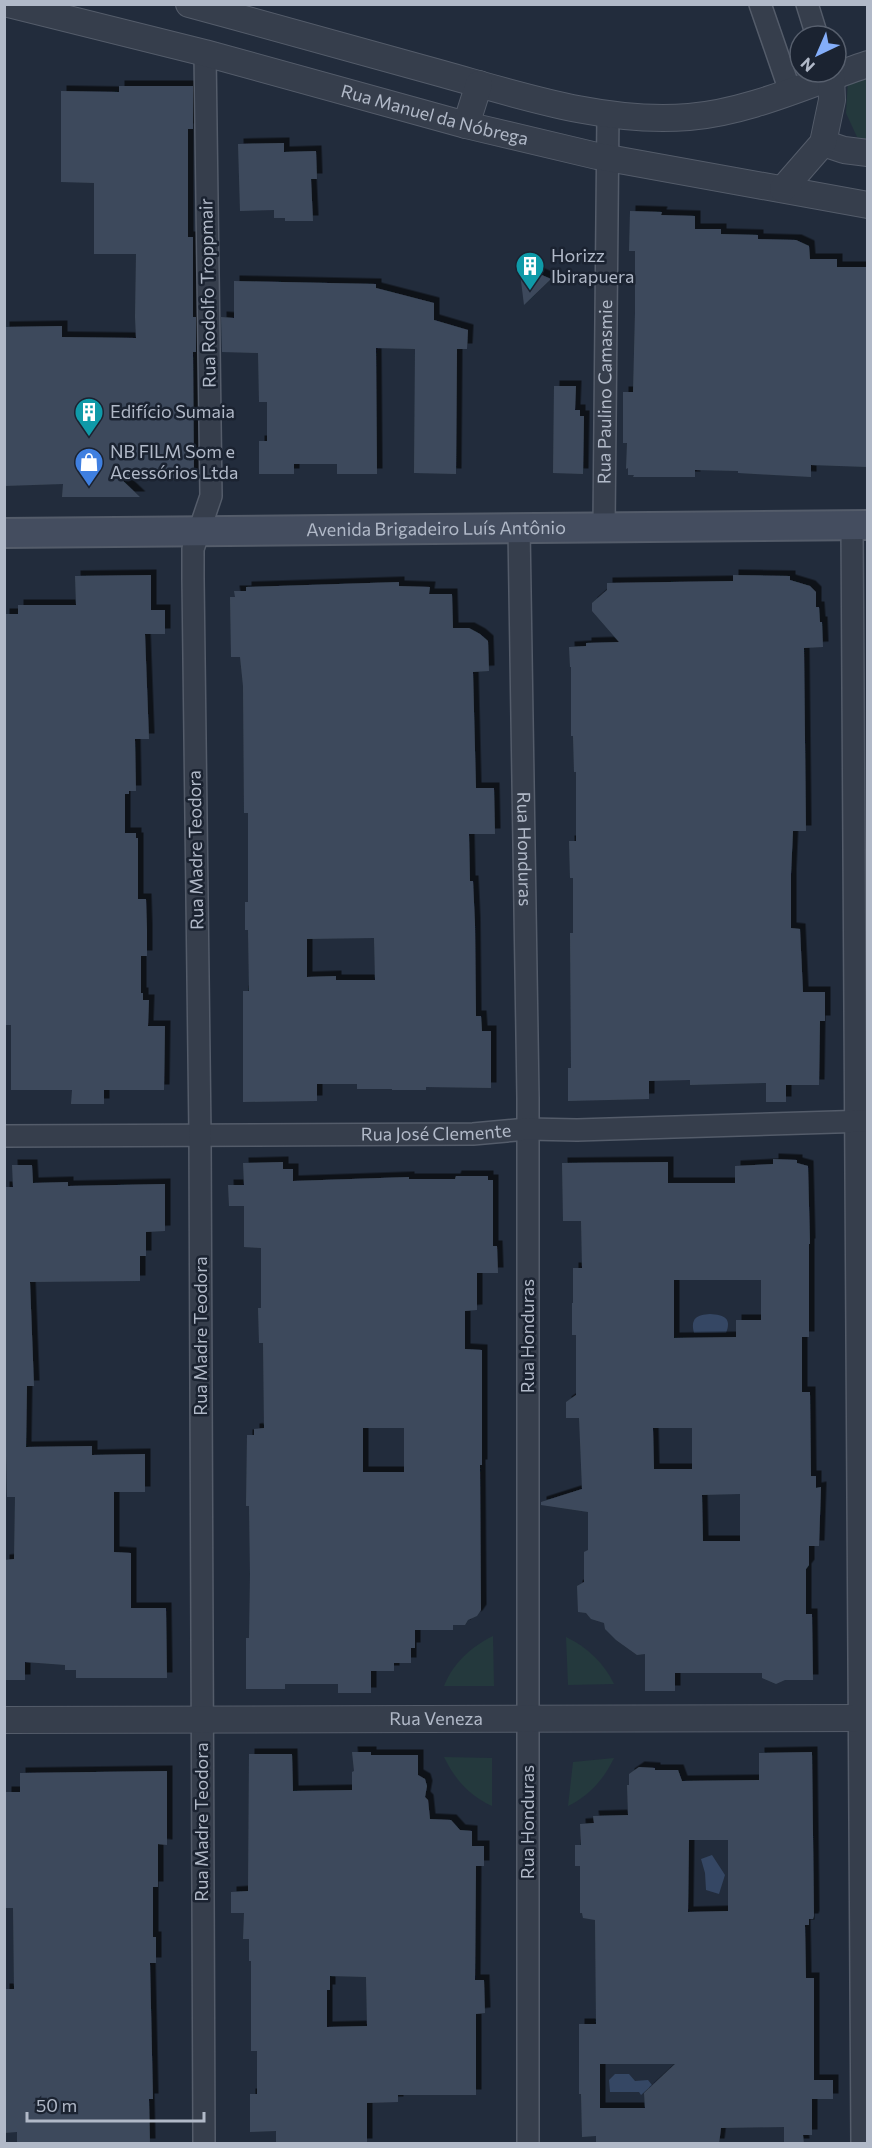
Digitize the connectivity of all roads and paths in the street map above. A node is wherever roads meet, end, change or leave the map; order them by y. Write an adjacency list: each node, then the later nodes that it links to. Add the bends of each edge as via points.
1 (8, 4): 6 (street, Rua Manuel da Nóbrega)
2 (189, 4): 9 (street)
3 (760, 4): 12 (street)
4 (807, 4): 5 (street)
5 (813, 24)
6 (205, 53): 14 (street, Rua Manuel da Nóbrega); 23 (street, Rua Rodolfo Troppmair, via 211,496)
7 (867, 64): 8 (street)
8 (848, 69)
9 (479, 84): 13 (street, via 543,102); 14 (street)
10 (806, 84): 12 (street)
11 (831, 84): 15 (street, via 832,100)
12 (790, 91): 13 (street, via 745,106 689,117)
13 (608, 114): 17 (street, Rua Paulino Camasmie)
14 (466, 125): 17 (street, Rua Manuel da Nóbrega)
15 (823, 143): 16 (street); 18 (street)
16 (867, 153)
17 (608, 158): 18 (street, Rua Manuel da Nóbrega); 21 (street, Rua Paulino Camasmie)
18 (783, 189): 19 (street, Rua Manuel da Nóbrega)
19 (867, 205)
20 (860, 525): 21 (main road, Avenida Brigadeiro Luís Antônio); 25 (street)
21 (604, 526): 22 (main road, Avenida Brigadeiro Luís Antônio)
22 (519, 528): 23 (main road, Avenida Brigadeiro Luís Antônio); 26 (street, Rua Honduras)
23 (201, 531): 24 (main road, Avenida Brigadeiro Luís Antônio); 27 (street, Rua Madre Teodora, via 193,549)
24 (4, 533)
25 (862, 1120): 26 (street, Rua José Clemente); 29 (street)
26 (528, 1129): 27 (street, Rua José Clemente, via 472,1134); 32 (street, Rua Honduras)
27 (200, 1135): 28 (street, Rua José Clemente); 31 (street, Rua Madre Teodora)
28 (4, 1136)
29 (863, 1719): 32 (street, Rua Veneza); 35 (street)
30 (4, 1720): 31 (street, Rua Veneza)
31 (202, 1720): 32 (street, Rua Veneza); 33 (street, Rua Madre Teodora)
32 (528, 1720): 34 (street, Rua Honduras)
33 (204, 2144)
34 (528, 2144)
35 (862, 2144)

